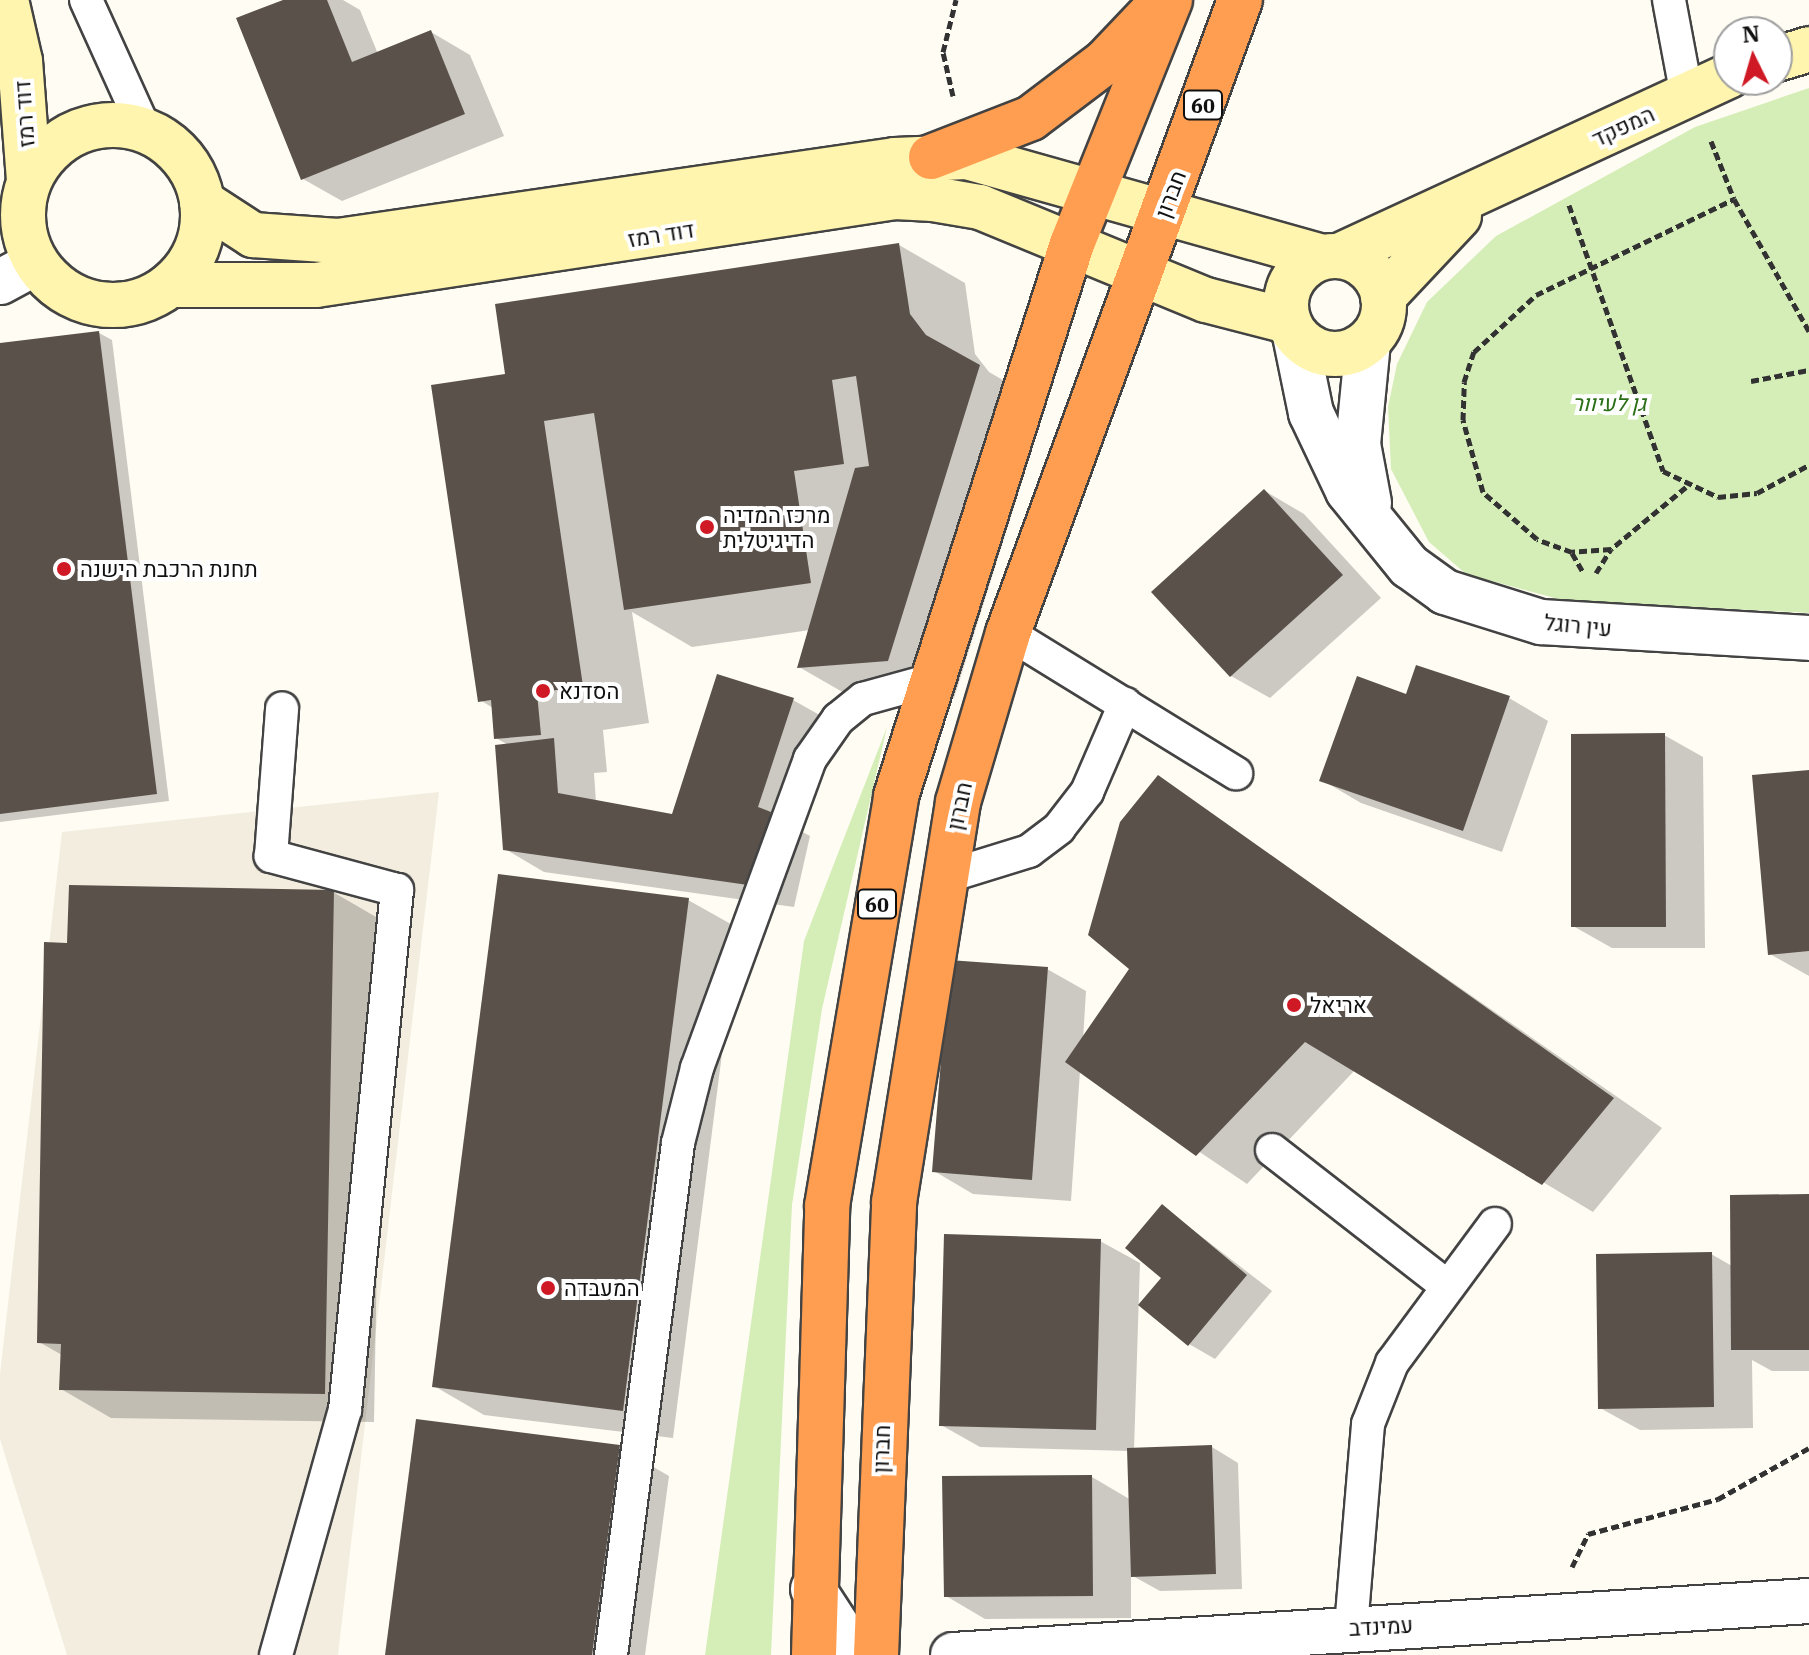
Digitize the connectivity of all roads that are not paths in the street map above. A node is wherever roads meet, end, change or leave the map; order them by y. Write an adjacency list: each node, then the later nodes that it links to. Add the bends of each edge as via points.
1 (6, 0): 12 (street, דוד רמז, via 20,61)
2 (86, 0): 9 (lane)
3 (1163, 0): 10 (highway, via 1105,62 1031,118)
4 (1170, 0): 13 (highway, 60)
5 (1240, 0): 15 (highway, חברון / 60)
6 (1669, 0): 8 (lane)
7 (1713, 92): 8 (street, המפקד)
8 (1696, 110): 11 (street, המפקד)
9 (146, 132): 12 (street, via 118,126 77,132 44,157); 14 (street, via 180,154)
10 (931, 157): 13 (street, דוד רמז, via 1000,161); 14 (street, דוד רמז, via 338,241 253,235)
11 (1517, 176): 17 (street, המפקד); 20 (street, המפקד, via 1430,241)
12 (29, 181): 19 (street, via 25,236 55,285 108,305 136,303)
13 (1094, 187): 15 (street, דוד רמז); 16 (highway, 60)
14 (202, 202): 19 (street, via 197,246)
15 (1166, 209): 17 (street); 18 (highway, חברון / 60)
16 (1072, 244): 18 (street, דוד רמז); 19 (street, דוד רמז, via 980,207 895,197 360,280); 26 (highway, 60)
17 (1330, 256): 20 (street, via 1368,269); 21 (street, via 1295,275)
18 (1139, 273): 21 (street); 24 (highway, חברון / 60)
19 (170, 285)
20 (1383, 297): 22 (street, via 1379,329)
21 (1291, 328): 22 (street, via 1331,354); 23 (street, עין רוגל, via 1311,413 1348,491)
22 (1368, 342): 23 (street, via 1358,444)
23 (1376, 529): 25 (street, עין רוגל, via 1445,592 1484,609 1599,628)
24 (1008, 633): 27 (lane); 30 (highway, חברון / 60, via 958,802)
25 (1809, 638)
26 (928, 681): 34 (highway, 60, via 896,796 827,1206); 39 (lane, via 863,699 838,719 810,759 697,1068 678,1143)
27 (1125, 704): 29 (lane); 30 (lane, via 1087,792 1059,828 1029,851)
28 (282, 708): 38 (lane, via 271,856 397,890 345,1410)
29 (1236, 773)
30 (945, 877): 42 (highway, חברון / 60, via 894,1202)
31 (1272, 1150): 33 (lane)
32 (1495, 1224): 33 (lane)
33 (1444, 1284): 36 (lane, via 1392,1363 1368,1424)
34 (813, 1589): 40 (highway, 60); 41 (street, via 843,1635)
35 (1809, 1601): 37 (street, עמינדב, via 1548,1613)
36 (1351, 1627): 37 (street, עמינדב); 43 (street, עמינדב)
37 (1429, 1640)
38 (276, 1655)
39 (611, 1655)
40 (814, 1655)
41 (869, 1655)
42 (876, 1655)
43 (953, 1655)

